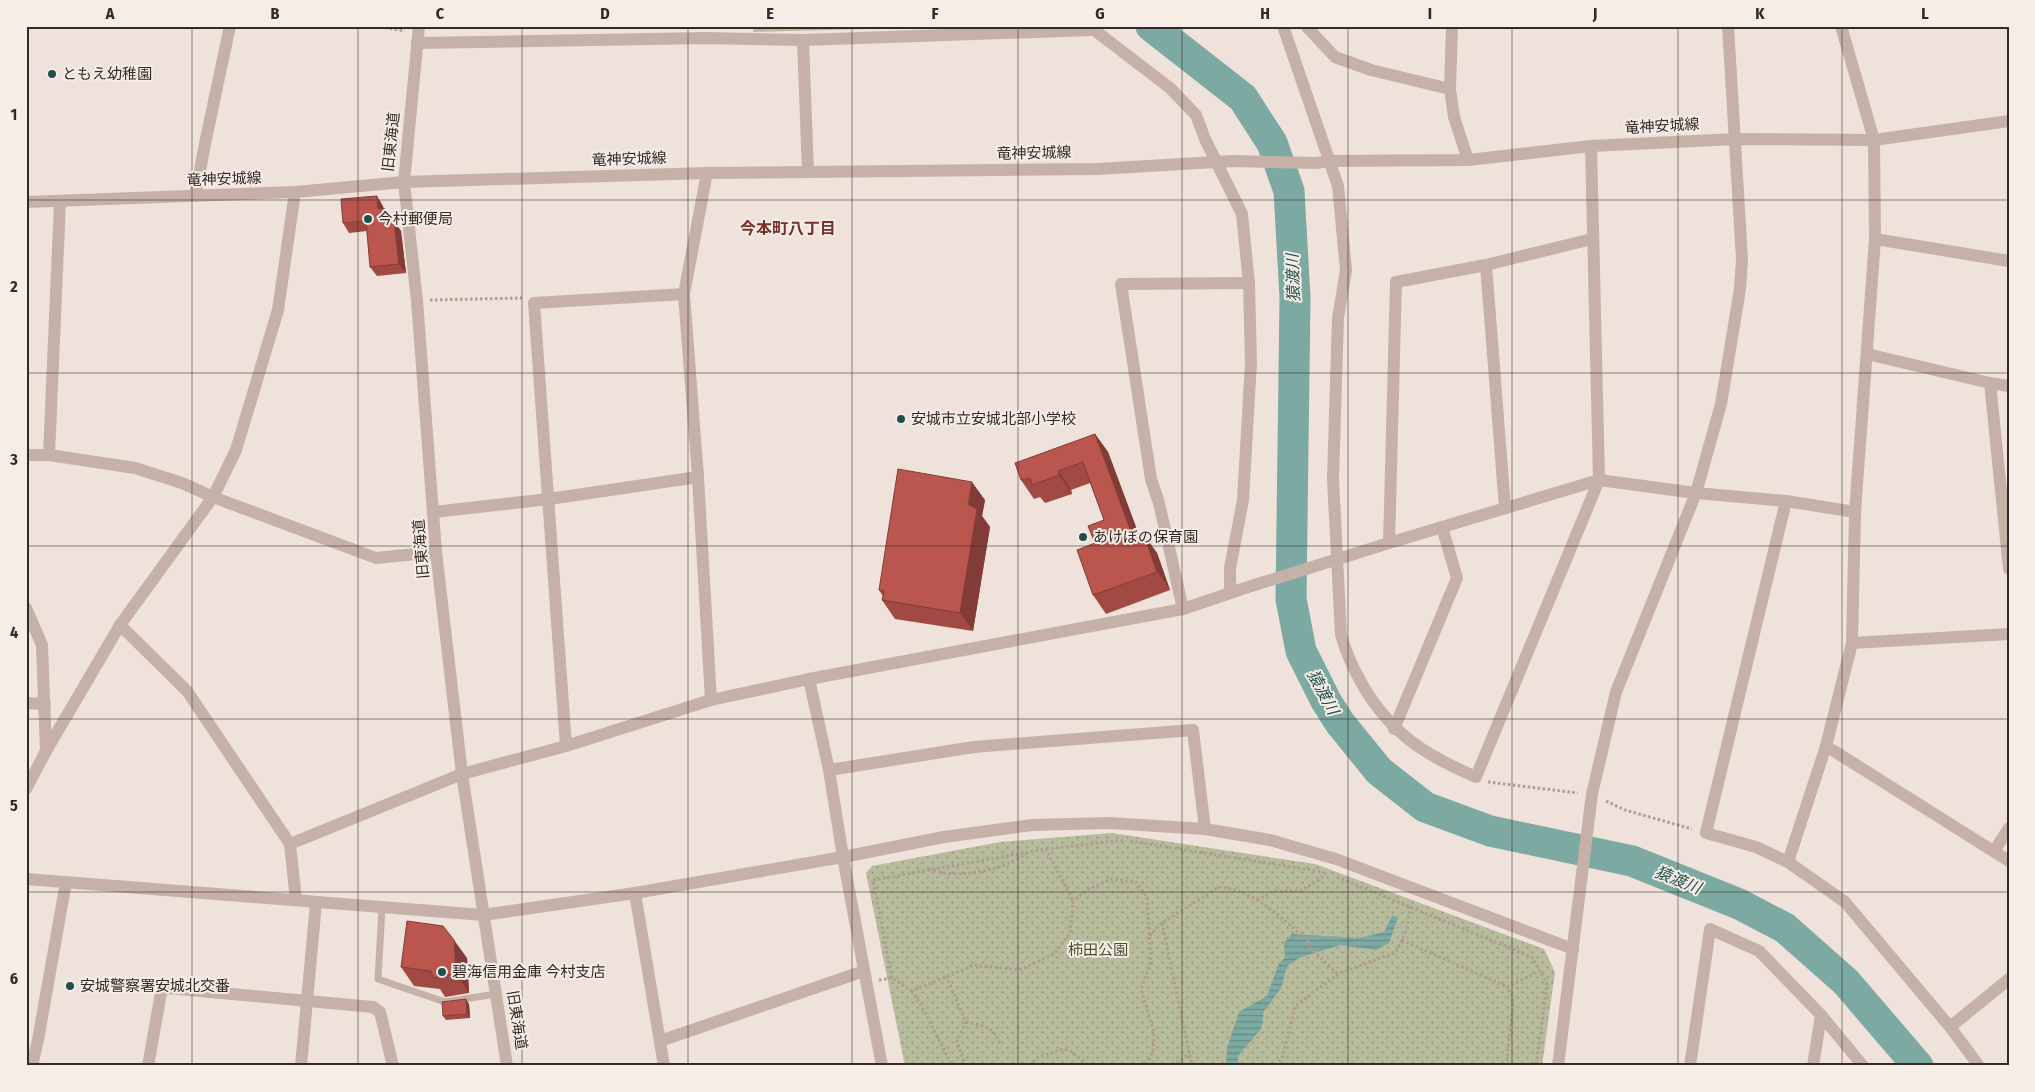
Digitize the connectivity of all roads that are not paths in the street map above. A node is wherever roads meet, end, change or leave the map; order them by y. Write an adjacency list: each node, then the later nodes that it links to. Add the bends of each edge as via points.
1 (230, 26): 23 (street)
2 (1283, 26): 18 (street)
3 (1306, 26): 11 (street, via 1335,57 1371,70)
4 (1452, 26): 11 (street)
5 (1728, 26): 13 (street)
6 (1841, 26): 14 (street)
7 (1091, 28): 10 (street); 17 (street, via 1170,88 1196,115)
8 (707, 32): 9 (street); 10 (street)
9 (418, 34): 21 (street, 旧東海道)
10 (803, 40): 19 (street)
11 (1450, 89): 16 (street, via 1454,117)
12 (2009, 121): 14 (street, 竜神安城線)
13 (1736, 139): 14 (street, 竜神安城線); 15 (street, 竜神安城線); 39 (street, via 1742,259 1740,289 1721,404)
14 (1874, 140): 27 (street)
15 (1591, 146): 16 (street, 竜神安城線); 26 (street)
16 (1468, 160): 18 (street, 竜神安城線)
17 (1217, 162): 18 (street, 竜神安城線); 19 (street, 竜神安城線, via 1097,169); 30 (street, via 1242,214)
18 (1322, 162): 49 (street, via 1338,186 1346,270 1338,318)
19 (808, 172): 20 (street, 竜神安城線)
20 (707, 173): 21 (street, 竜神安城線); 31 (street)
21 (404, 182): 22 (street, 竜神安城線); 44 (street, 旧東海道)
22 (295, 192): 23 (street, 竜神安城線); 40 (street, via 278,310 236,450)
23 (196, 196): 25 (street, 竜神安城線)
24 (26, 202): 25 (street, 竜神安城線)
25 (60, 202): 35 (street)
26 (1592, 239): 29 (street); 38 (street)
27 (1875, 239): 28 (street); 32 (street)
28 (2009, 261)
29 (1486, 265): 43 (street); 47 (street, via 1396,282)
30 (1249, 283): 51 (street, via 1251,362 1243,500 1230,568); 53 (street, via 1121,284 1151,478)
31 (684, 294): 37 (street); 41 (street, via 534,303)
32 (1867, 354): 33 (street); 45 (street)
33 (1990, 384): 34 (street); 50 (street)
34 (2009, 386)
35 (49, 455): 36 (street); 40 (street, via 136,468 182,482)
36 (26, 456)
37 (698, 477): 41 (street); 58 (street)
38 (1599, 480): 39 (street); 43 (street); 61 (street, via 1476,777 1446,764)
39 (1696, 493): 42 (street); 82 (street, via 1616,692 1591,800)
40 (213, 496): 48 (street, via 376,558); 54 (street)
41 (549, 499): 44 (street); 62 (street)
42 (1786, 501): 45 (street); 74 (street, via 1706,833 1756,846)
43 (1505, 508): 46 (street)
44 (434, 512): 48 (street, 旧東海道)
45 (1855, 512): 56 (street)
46 (1442, 527): 47 (street); 61 (street, via 1458,578)
47 (1389, 543): 49 (street)
48 (436, 552): 66 (street, 旧東海道)
49 (1331, 561): 51 (street); 61 (street, via 1346,656 1371,700)
50 (2009, 569)
51 (1230, 592): 53 (street)
52 (26, 608): 60 (street, via 42,645)
53 (1183, 609): 57 (street)
54 (120, 624): 64 (street); 70 (street, via 187,691)
55 (2009, 634): 56 (street)
56 (1852, 643): 63 (street)
57 (808, 679): 58 (street); 65 (street)
58 (711, 700): 62 (street)
59 (26, 703): 60 (street)
60 (44, 704): 64 (street)
61 (1394, 729)
62 (566, 746): 66 (street)
63 (1826, 746): 71 (street); 74 (street)
64 (46, 751): 67 (street)
65 (829, 770): 69 (street, via 974,747 1193,730); 72 (street)
66 (462, 774): 70 (street); 81 (street, 旧東海道)
67 (26, 789)
68 (2009, 828): 71 (street)
69 (1206, 829): 72 (street, via 1109,823 1032,825 944,837); 82 (street, via 1270,840 1336,859)
70 (290, 844): 78 (street)
71 (1994, 851): 73 (street)
72 (843, 857): 77 (street); 83 (street)
73 (2009, 861)
74 (1788, 862): 88 (street, via 1845,902)
75 (26, 879): 76 (street)
76 (66, 882): 78 (street); 90 (street)
77 (635, 893): 81 (street); 89 (street)
78 (296, 900): 79 (street)
79 (316, 903): 80 (street); 86 (street)
80 (382, 908): 81 (street); 85 (lane, via 378,979 445,1002)
81 (483, 915): 85 (street, 旧東海道)
82 (1573, 949): 97 (street)
83 (865, 976): 89 (street); 96 (street)
84 (2009, 979): 88 (street)
85 (496, 994): 94 (street, 旧東海道)
86 (307, 1001): 91 (street, via 167,988 161,993); 92 (street); 93 (street, via 373,1007 380,1012)
87 (1822, 1015): 98 (street, via 1759,951 1710,930); 99 (street); 100 (street)
88 (1950, 1027): 101 (street)
89 (660, 1040): 95 (street)
90 (32, 1066)
91 (148, 1066)
92 (301, 1066)
93 (393, 1066)
94 (507, 1066)
95 (664, 1066)
96 (882, 1066)
97 (1558, 1066)
98 (1690, 1066)
99 (1813, 1066)
100 (1863, 1066)
101 (1979, 1066)

